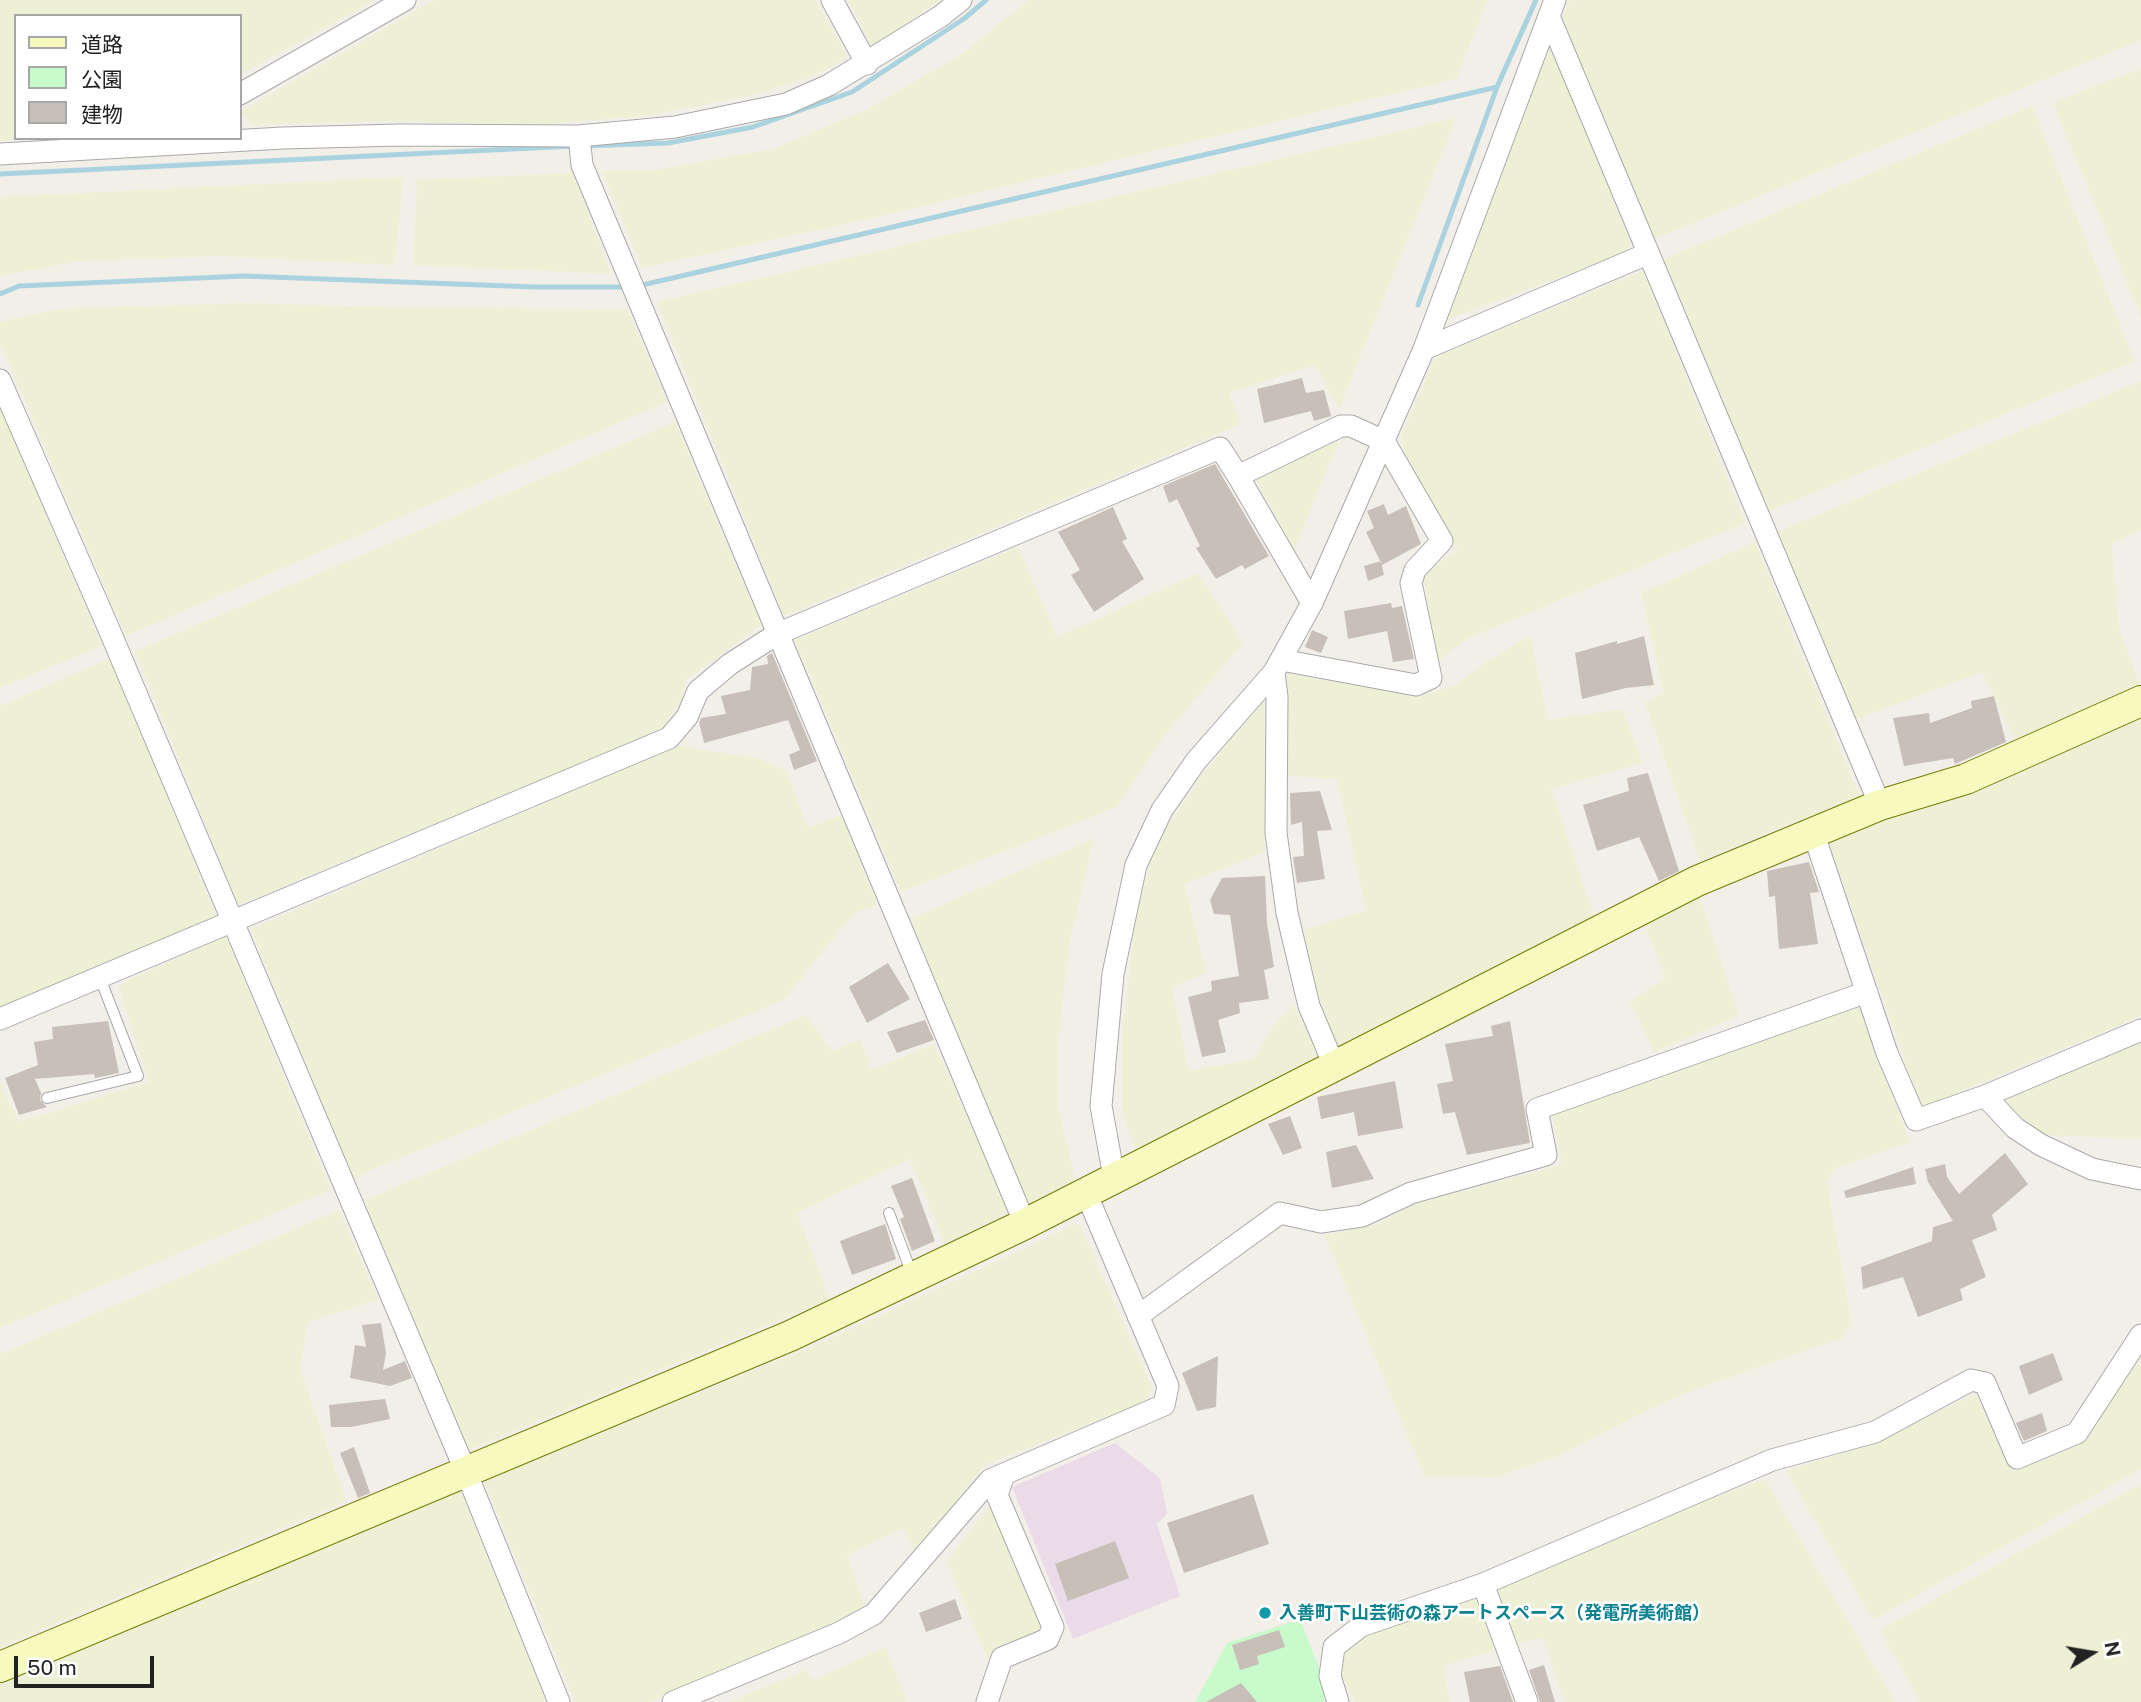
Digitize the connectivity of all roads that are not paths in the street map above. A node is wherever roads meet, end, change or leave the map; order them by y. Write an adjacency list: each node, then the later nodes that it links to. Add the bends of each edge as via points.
1 (405, 0): 6 (street)
2 (832, 0): 5 (street)
3 (961, 0): 5 (street)
4 (1552, 8): 11 (street); 12 (street)
5 (867, 64): 7 (street, via 786,104 675,127)
6 (242, 93)
7 (579, 136): 8 (street); 17 (street, via 582,165)
8 (242, 139)
9 (224, 140): 10 (street)
10 (0, 154)
11 (1647, 254): 12 (street); 20 (street)
12 (1424, 349): 14 (street)
13 (0, 380): 22 (street)
14 (1384, 441): 15 (street, via 1341,426); 16 (street); 18 (street, via 1442,541 1415,570 1411,583 1431,678 1416,685)
15 (1238, 476): 16 (street); 17 (street, via 1220,448)
16 (1312, 603): 18 (street)
17 (777, 634): 22 (street, via 698,691 687,716 669,738); 34 (street)
18 (1277, 666): 27 (street, via 1276,833 1287,913 1308,1006); 30 (street, via 1196,761 1162,810 1136,865 1113,974 1101,1106)
19 (2141, 701): 20 (street, via 1966,779)
20 (1880, 805): 21 (street)
21 (1813, 832): 24 (street); 27 (street, via 1697,881)
22 (232, 923): 23 (street); 38 (street)
23 (100, 978): 25 (street); 29 (lane, via 138,1076)
24 (1867, 992): 28 (street, via 1916,1120); 36 (street, via 1537,1109 1546,1155 1411,1193 1362,1216 1321,1222 1279,1213)
25 (0, 1019)
26 (2141, 1030): 28 (street)
27 (1334, 1065): 30 (street)
28 (1984, 1096): 31 (street, via 2015,1128 2041,1145 2092,1169)
29 (47, 1098)
30 (1114, 1177): 32 (street)
31 (2141, 1179)
32 (1086, 1193): 34 (street); 36 (street)
33 (889, 1213): 35 (lane)
34 (1025, 1224): 35 (street)
35 (913, 1277): 38 (street, via 790,1336)
36 (1138, 1315): 39 (street, via 1168,1386 1164,1405)
37 (2141, 1335): 40 (street, via 2077,1433 2017,1458 1985,1383 1971,1380 1875,1432 1772,1460)
38 (466, 1472): 41 (street); 42 (street)
39 (1004, 1475): 43 (street, via 990,1480 874,1614); 44 (street, via 997,1495 1053,1627 1048,1639 1002,1658)
40 (1483, 1584): 45 (street, via 1361,1626 1334,1647 1330,1676); 46 (street)
41 (0, 1667)
42 (559, 1702)
43 (673, 1702)
44 (987, 1702)
45 (1338, 1702)
46 (1527, 1702)

